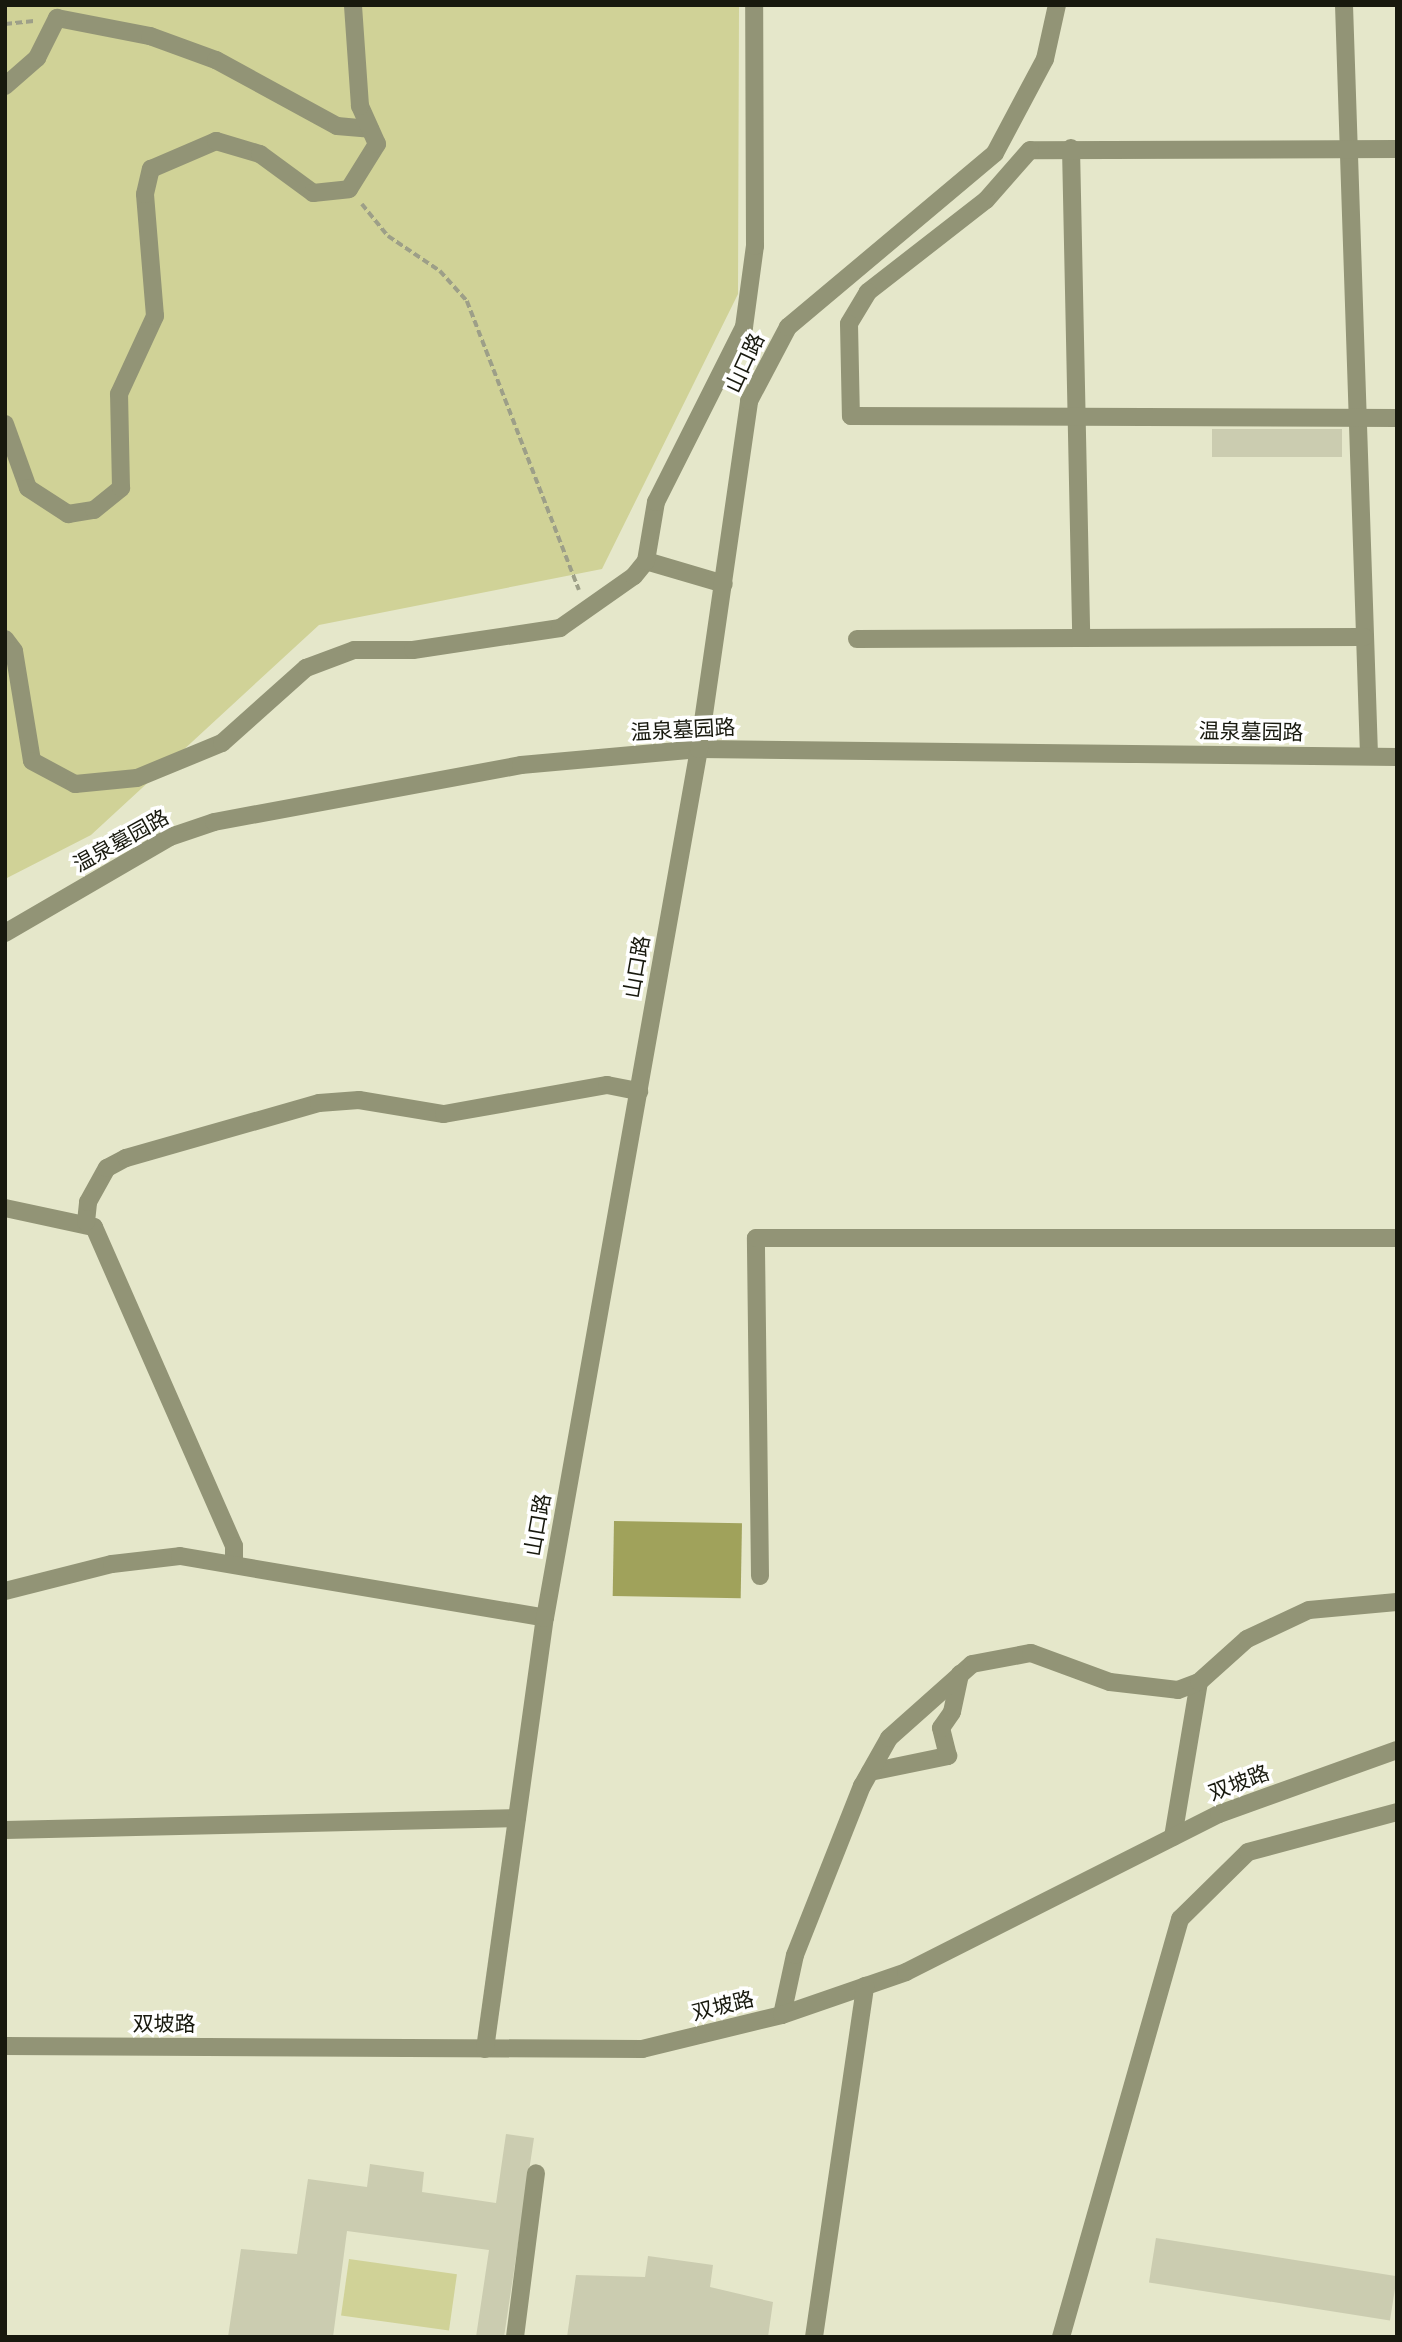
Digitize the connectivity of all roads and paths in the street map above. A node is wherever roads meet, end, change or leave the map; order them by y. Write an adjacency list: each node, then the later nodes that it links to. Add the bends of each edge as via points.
1 (353, 5): 8 (street, via 352,64)
2 (754, 5): 17 (street, via 755,246 744,327 656,502)
3 (1058, 5): 18 (street, 山口路, via 1045,59 995,153 788,327 749,401)
4 (1344, 5): 10 (street)
5 (54, 12): 6 (path); 7 (street, via 37,58); 8 (street, via 150,36 216,60 337,127)
6 (5, 24)
7 (5, 86)
8 (370, 129): 12 (street, via 377,144)
9 (1071, 148): 10 (street); 14 (street); 14 (street, via 1030,150 986,200 868,292 849,324 851,416)
10 (1349, 148): 11 (street); 13 (street)
11 (1397, 149)
12 (349, 189): 16 (street, via 313,193 260,154 216,141 151,169 145,194 155,316 119,394 121,488 93,510 68,514 27,488); 19 (path, via 388,236 440,271 467,301)
13 (1358, 417): 14 (street); 15 (street); 20 (street)
14 (1077, 418): 21 (street)
15 (1397, 418)
16 (5, 424)
17 (646, 561): 18 (street); 19 (street)
18 (724, 584): 24 (street, 山口路)
19 (587, 611): 22 (street, via 560,628 413,650 354,650 306,668 222,743 137,778 75,784 32,761 14,651)
20 (1364, 637): 21 (street); 25 (street)
21 (1081, 638): 23 (street)
22 (5, 639)
23 (857, 639)
24 (699, 748): 25 (street, 温泉墓园路); 27 (street, 温泉墓园路, via 521,765 214,822 170,837); 28 (street, 山口路)
25 (1369, 756): 26 (street, 温泉墓园路)
26 (1397, 757)
27 (5, 933)
28 (639, 1091): 30 (street, via 595,1086 444,1114 359,1100 319,1102 126,1158 107,1168 88,1202); 36 (street, 山口路)
29 (5, 1208): 30 (street)
30 (86, 1223): 32 (street, via 103,1247 234,1546)
31 (1397, 1238): 33 (street, via 755,1238)
32 (234, 1561): 34 (street, via 180,1556 112,1564); 36 (street)
33 (760, 1576)
34 (5, 1591)
35 (1397, 1602): 38 (street, via 1309,1610 1247,1639)
36 (545, 1618): 42 (street, 山口路)
37 (960, 1674): 38 (street, via 1004,1653 1031,1653 1110,1682 1178,1690); 40 (street, via 889,1738); 40 (street, via 952,1712 941,1728 948,1756)
38 (1199, 1682): 44 (street)
39 (1397, 1750): 44 (street, 双坡路, via 1219,1814)
40 (870, 1772): 46 (street, via 800,1942)
41 (1397, 1812): 52 (street, via 1248,1852 1180,1919)
42 (517, 1818): 43 (street); 48 (street, 山口路)
43 (5, 1829)
44 (1174, 1837): 45 (street, 双坡路, via 906,1972)
45 (865, 1986): 46 (street, 双坡路); 51 (street)
46 (782, 2015): 48 (street, 双坡路, via 642,2049)
47 (5, 2046): 48 (street, 双坡路)
48 (485, 2049)
49 (536, 2173): 50 (street)
50 (515, 2337)
51 (814, 2337)
52 (1061, 2337)

